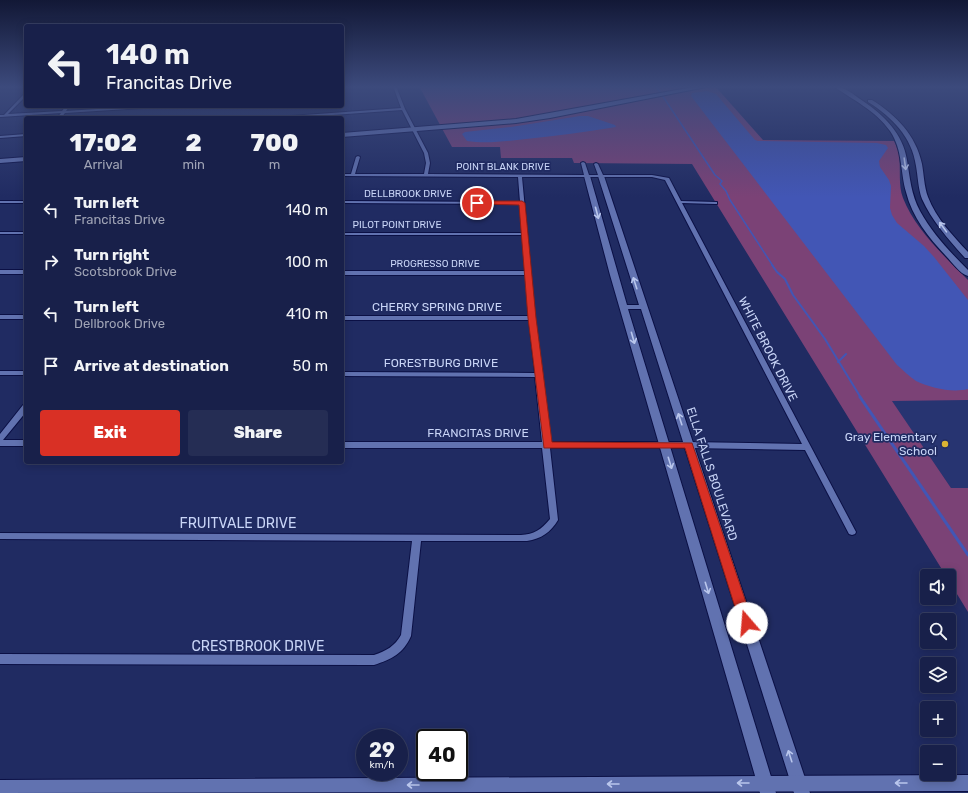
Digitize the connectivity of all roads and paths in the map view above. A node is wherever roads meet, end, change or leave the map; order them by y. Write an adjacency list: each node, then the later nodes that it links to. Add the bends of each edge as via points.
1 (411, 123): 5 (street)
2 (466, 123): 5 (main road)
3 (885, 123): 10 (main road)
4 (897, 123): 11 (main road)
5 (413, 128): 6 (main road); 8 (main road); 21 (street, via 428,158)
6 (344, 131)
7 (24, 135): 9 (street)
8 (344, 135)
9 (0, 137)
10 (900, 144): 11 (main road); 38 (main road, one-way to 38, via 910,197 920,217)
11 (914, 146): 39 (main road, one-way to 11, via 926,199)
12 (24, 155): 13 (main road)
13 (0, 157)
14 (358, 157): 20 (street)
15 (24, 159): 16 (main road)
16 (0, 161)
17 (583, 163): 23 (street)
18 (596, 164): 24 (street, ELLA FALLS BOULEVARD)
19 (344, 175): 20 (street, POINT BLANK DRIVE)
20 (353, 175): 21 (street, POINT BLANK DRIVE)
21 (426, 175): 22 (street, POINT BLANK DRIVE)
22 (520, 176): 23 (street, POINT BLANK DRIVE); 30 (street, FRUITVALE DRIVE)
23 (587, 176): 24 (street, POINT BLANK DRIVE); 36 (street, one-way to 36)
24 (601, 176): 25 (street, POINT BLANK DRIVE); 37 (street, ELLA FALLS BOULEVARD)
25 (664, 177): 29 (street, WHITE BROOK DRIVE, via 670,181)
26 (0, 202): 27 (street)
27 (24, 202)
28 (344, 202): 30 (street, DELLBROOK DRIVE)
29 (680, 202): 31 (street); 64 (street, WHITE BROOK DRIVE)
30 (522, 203): 35 (street, FRUITVALE DRIVE)
31 (715, 203)
32 (0, 233): 33 (street)
33 (24, 233)
34 (344, 234): 35 (street, PILOT POINT DRIVE)
35 (525, 234): 44 (street, FRUITVALE DRIVE)
36 (603, 235): 37 (street); 46 (street)
37 (619, 235): 47 (street, ELLA FALLS BOULEVARD, one-way to 37)
38 (938, 242): 39 (main road); 45 (main road)
39 (955, 242): 40 (main road)
40 (968, 256)
41 (0, 272): 42 (street)
42 (24, 272)
43 (344, 273): 44 (street, PROGRESSO DRIVE)
44 (529, 273): 51 (street, FRUITVALE DRIVE)
45 (968, 274)
46 (624, 307): 47 (street); 62 (street, one-way to 62)
47 (643, 308): 63 (street, ELLA FALLS BOULEVARD, one-way to 47)
48 (0, 317): 49 (street)
49 (24, 317)
50 (344, 318): 51 (street, CHERRY SPRING DRIVE)
51 (532, 318): 55 (street, FRUITVALE DRIVE)
52 (0, 373): 53 (street)
53 (24, 373)
54 (344, 374): 55 (street, FORESTBURG DRIVE)
55 (539, 375): 61 (street, FRUITVALE DRIVE)
56 (24, 409): 57 (street)
57 (0, 439)
58 (0, 443): 59 (street)
59 (24, 443)
60 (344, 445): 61 (street, FRANCITAS DRIVE)
61 (547, 445): 62 (street, FRANCITAS DRIVE); 67 (street, FRUITVALE DRIVE, via 554,520 546,531 530,538)
62 (665, 445): 63 (street, FRANCITAS DRIVE); 71 (street, one-way to 71)
63 (689, 445): 64 (street, FRANCITAS DRIVE); 72 (street, ELLA FALLS BOULEVARD, one-way to 63)
64 (806, 447): 65 (street, WHITE BROOK DRIVE)
65 (852, 532)
66 (0, 536): 67 (street, FRUITVALE DRIVE)
67 (417, 538): 68 (street, CRESTBROOK DRIVE, via 406,636 402,644 390,655 374,660)
68 (0, 659)
69 (968, 783): 72 (main road, one-way to 72)
70 (0, 788): 74 (main road)
71 (766, 788): 72 (main road); 73 (main road, one-way to 73)
72 (800, 788)
73 (473, 789): 74 (main road, one-way to 74)
74 (223, 790)

